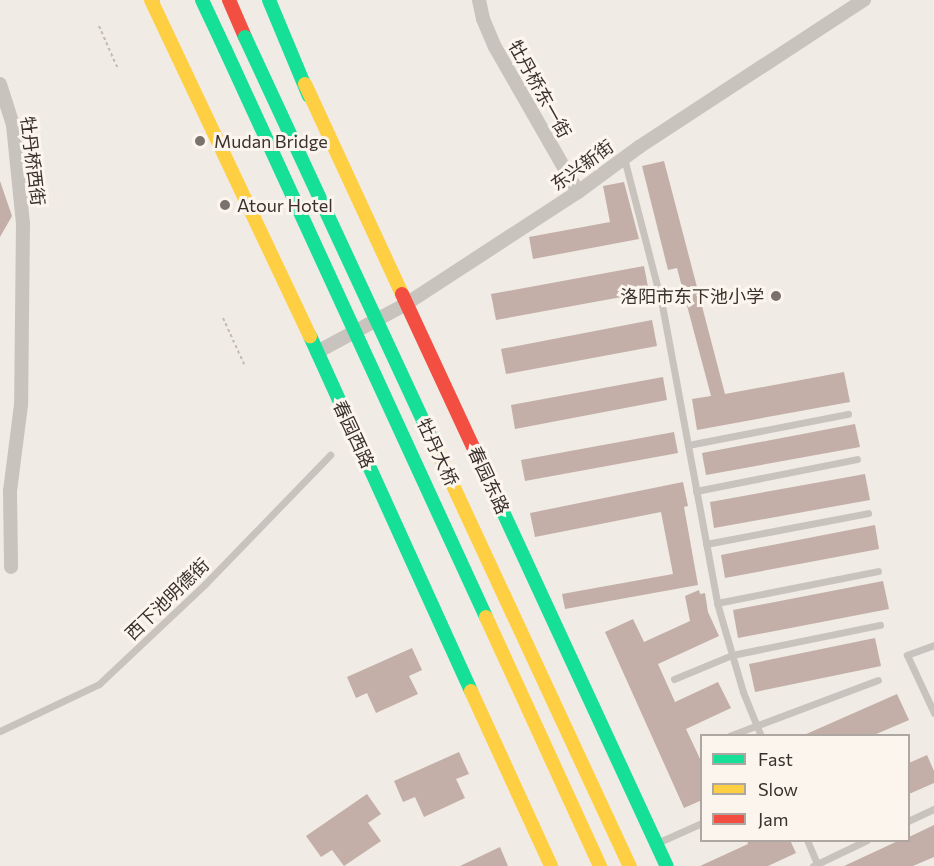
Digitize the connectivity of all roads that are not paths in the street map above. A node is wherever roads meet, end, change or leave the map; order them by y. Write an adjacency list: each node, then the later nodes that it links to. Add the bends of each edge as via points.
1 (202, 0): 44 (main road, 牡丹大桥, bridge)
2 (229, 0): 45 (main road, 牡丹大桥, bridge)
3 (269, 0): 9 (main road)
4 (279, 0): 9 (main road)
5 (479, 0): 11 (street, 牡丹桥东一街, via 495,47)
6 (864, 0): 10 (street, 东兴新街)
7 (152, 1): 13 (main road, 春园西路)
8 (0, 84): 18 (street, 牡丹桥西街, via 13,125 23,223 21,405)
9 (309, 96): 12 (main road, 春园东路)
10 (624, 158): 11 (street, 东兴新街); 15 (lane, via 662,305)
11 (578, 192): 12 (street, 东兴新街)
12 (406, 304): 13 (street, 东兴新街); 41 (main road, 春园东路)
13 (317, 352): 43 (main road, 春园西路)
14 (848, 414): 15 (lane)
15 (688, 445): 19 (lane)
16 (330, 454): 33 (lane, 西下池明德街, via 205,584 99,684)
17 (857, 459): 19 (lane)
18 (5, 491): 21 (street, 牡丹桥西街)
19 (696, 491): 22 (lane)
20 (868, 513): 22 (lane)
21 (5, 533): 23 (street, 牡丹桥西街)
22 (706, 544): 25 (lane)
23 (11, 567)
24 (878, 571): 25 (lane)
25 (717, 603): 28 (lane)
26 (880, 625): 28 (lane)
27 (934, 645): 31 (lane, via 907,655)
28 (732, 655): 29 (lane); 32 (lane)
29 (674, 679)
30 (878, 680): 32 (lane)
31 (934, 713)
32 (756, 724): 34 (lane); 35 (lane)
33 (0, 731)
34 (731, 734)
35 (761, 734)
36 (934, 809): 37 (lane)
37 (910, 821)
38 (700, 824): 41 (lane)
39 (808, 842): 42 (lane)
40 (863, 842): 42 (lane)
41 (657, 843): 46 (main road, 春园东路)
42 (816, 865)
43 (551, 866)
44 (600, 866)
45 (630, 866)
46 (668, 866)

